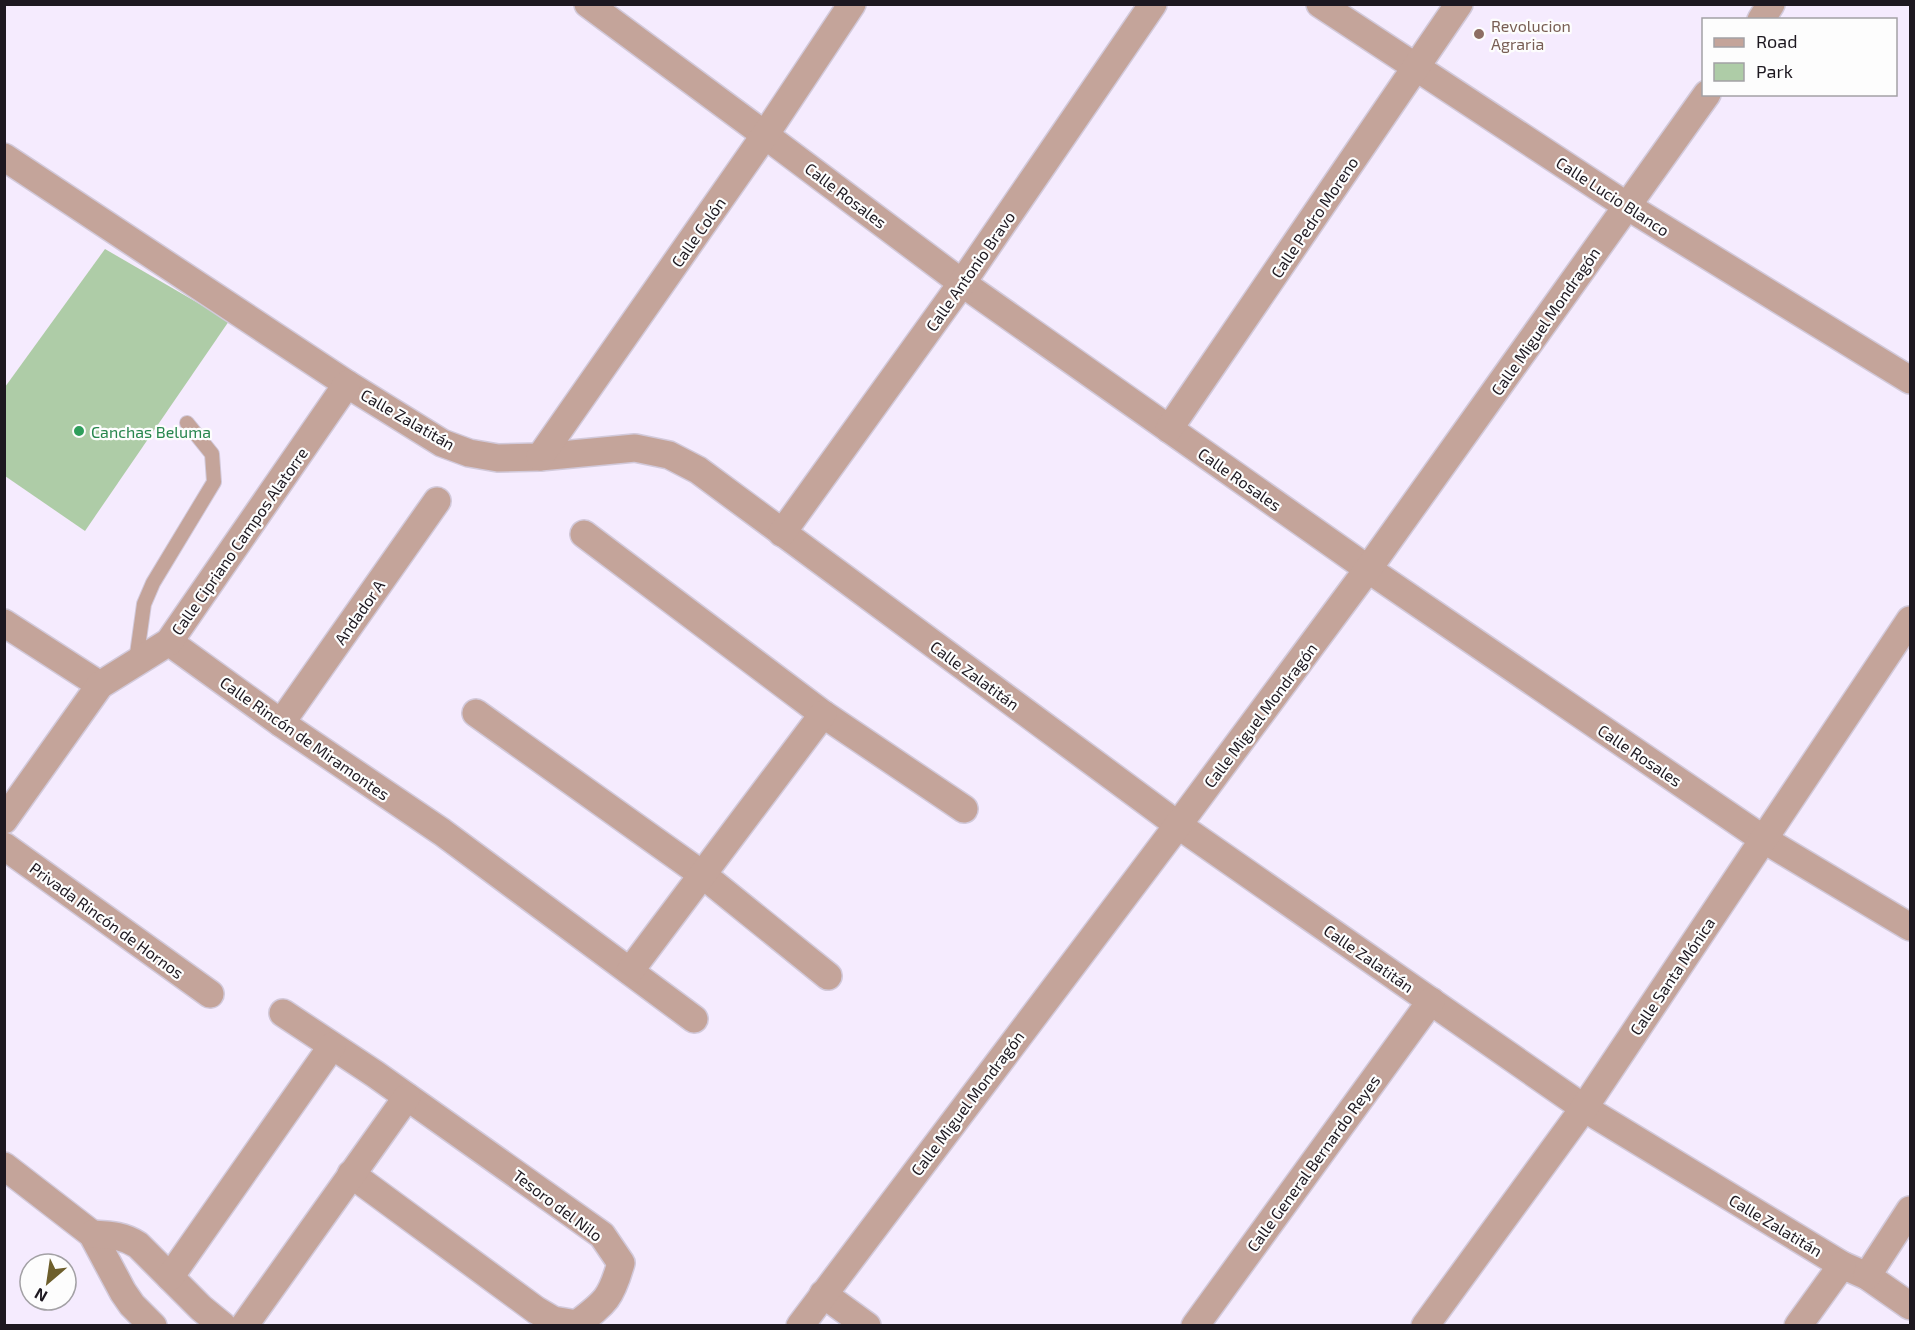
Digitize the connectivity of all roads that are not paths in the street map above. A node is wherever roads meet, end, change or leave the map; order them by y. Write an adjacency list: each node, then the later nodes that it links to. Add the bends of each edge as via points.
1 (588, 4): 10 (street, Calle Rosales)
2 (852, 4): 10 (street, Calle Colón)
3 (1153, 4): 13 (street, Calle Antonio Bravo)
4 (1320, 4): 8 (street, Calle Lucio Blanco)
5 (1459, 4): 8 (street, Calle Pedro Moreno)
6 (1771, 4): 7 (street)
7 (1762, 18)
8 (1416, 67): 12 (street, Calle Lucio Blanco); 17 (street, Calle Pedro Moreno)
9 (1706, 96): 12 (street, Calle Miguel Mondragón)
10 (765, 135): 13 (street, Calle Rosales); 18 (street, Calle Colón)
11 (4, 157): 15 (street, Calle Zalatitán)
12 (1627, 206): 14 (street, Calle Lucio Blanco); 22 (street, Calle Miguel Mondragón)
13 (962, 284): 17 (street, Calle Rosales); 20 (street, Calle Antonio Bravo)
14 (1911, 380)
15 (347, 384): 18 (street, Calle Zalatitán, via 442,442 470,453 498,458); 25 (street, Calle Cipriano Campos Alatorre)
16 (187, 423): 26 (lane, via 212,454 214,482 153,583 144,604)
17 (1169, 429): 22 (street, Calle Rosales)
18 (540, 457): 20 (street, Calle Zalatitán, via 635,448 669,455 698,470)
19 (437, 501): 30 (street, Andador A)
20 (782, 533): 33 (street, Calle Zalatitán)
21 (584, 534): 29 (street)
22 (1368, 569): 33 (street, Calle Miguel Mondragón); 34 (street, Calle Rosales)
23 (1911, 620): 34 (street, Calle Santa Mónica)
24 (4, 623): 27 (street)
25 (169, 642): 26 (street, Calle Cipriano Campos Alatorre); 30 (street, Calle Rincón de Miramontes)
26 (136, 663): 27 (street, Calle Cipriano Campos Alatorre)
27 (100, 685): 32 (street, Calle Cipriano Campos Alatorre)
28 (476, 713): 36 (street)
29 (823, 714): 31 (street); 36 (street)
30 (281, 723): 38 (street, Calle Rincón de Miramontes, via 442,832)
31 (964, 809)
32 (4, 820)
33 (1178, 825): 41 (street, Calle Zalatitán); 54 (street, Calle Miguel Mondragón)
34 (1763, 839): 37 (street, Calle Rosales); 46 (street, Calle Santa Mónica)
35 (4, 846): 40 (street, Privada Rincón de Hornos)
36 (702, 875): 38 (street); 39 (street)
37 (1911, 927)
38 (630, 971): 43 (street, Calle Rincón de Miramontes)
39 (828, 976)
40 (210, 994)
41 (1431, 1001): 46 (street, Calle Zalatitán); 61 (street, Calle General Bernardo Reyes)
42 (283, 1013): 44 (street, Tesoro del Nilo)
43 (694, 1019)
44 (332, 1046): 45 (street, Tesoro del Nilo); 53 (street)
45 (406, 1097): 48 (street); 48 (street, Tesoro del Nilo, via 602,1235 621,1263 614,1287 603,1304 577,1324 553,1320)
46 (1584, 1108): 51 (street, Calle Zalatitán); 62 (street, Calle Santa Mónica)
47 (4, 1166): 50 (street)
48 (351, 1174): 58 (street)
49 (1911, 1210): 52 (street)
50 (92, 1234): 53 (street, via 126,1238); 56 (street, via 123,1292)
51 (1842, 1265): 52 (street, Calle Zalatitán); 63 (street)
52 (1867, 1276): 55 (street, Calle Zalatitán)
53 (170, 1277): 57 (street)
54 (823, 1294): 59 (street, Calle Miguel Mondragón); 60 (street)
55 (1911, 1306)
56 (153, 1326)
57 (223, 1326)
58 (244, 1326)
59 (800, 1326)
60 (867, 1326)
61 (1195, 1326)
62 (1425, 1326)
63 (1798, 1326)

